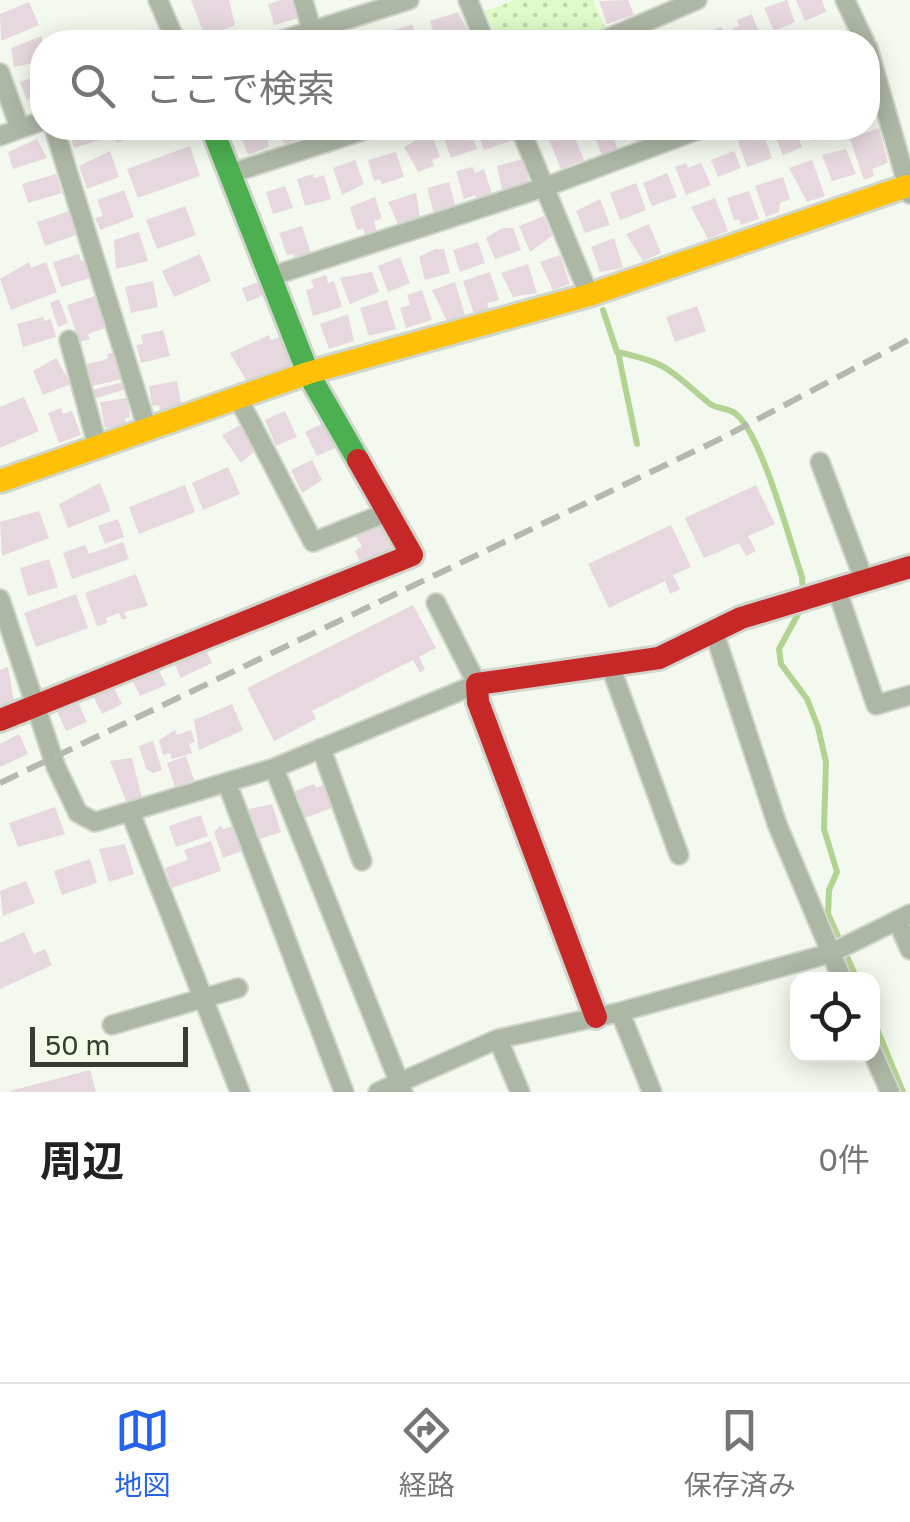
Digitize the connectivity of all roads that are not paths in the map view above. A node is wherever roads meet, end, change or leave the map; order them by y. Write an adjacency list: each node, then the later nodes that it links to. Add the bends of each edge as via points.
1 (158, 0): 7 (street)
2 (303, 0): 8 (street)
3 (410, 0): 9 (street)
4 (468, 0): 10 (street)
5 (697, 0): 11 (street)
6 (845, 0): 12 (street)
7 (171, 30)
8 (312, 30)
9 (315, 30)
10 (480, 30)
11 (628, 30)
12 (858, 30)
13 (0, 74): 16 (street)
14 (880, 93): 25 (street)
15 (30, 126): 16 (street)
16 (20, 129): 17 (street)
17 (0, 136)
18 (58, 140): 31 (street)
19 (217, 140): 23 (street)
20 (334, 140): 23 (street)
21 (525, 140): 24 (street)
22 (671, 140): 24 (street)
23 (232, 173): 26 (street)
24 (544, 187): 26 (street); 27 (street)
25 (908, 190): 27 (street)
26 (272, 276): 29 (street)
27 (589, 294): 29 (street)
28 (69, 340): 32 (street)
29 (308, 373): 30 (street); 35 (street)
30 (238, 398): 31 (street); 35 (street, via 313,542)
31 (148, 430): 32 (street)
32 (98, 448): 34 (street)
33 (820, 462): 37 (street)
34 (0, 481)
35 (388, 512): 45 (street, via 412,555)
36 (910, 566): 37 (street)
37 (864, 580): 38 (street)
38 (836, 587): 41 (street); 44 (street, via 876,706)
39 (0, 599): 45 (street)
40 (436, 603): 43 (street)
41 (714, 632): 42 (street, via 659,658); 55 (street, via 777,824)
42 (610, 665): 43 (street); 51 (street)
43 (476, 684): 47 (street); 60 (street)
44 (910, 695)
45 (35, 703): 46 (street); 50 (street, via 78,813 95,822)
46 (0, 720)
47 (321, 748): 48 (street); 52 (street)
48 (274, 768): 49 (street); 64 (street)
49 (226, 784): 50 (street); 66 (street)
50 (132, 814): 58 (street)
51 (679, 855)
52 (362, 861)
53 (904, 917): 54 (street); 55 (street)
54 (910, 950)
55 (830, 954): 56 (street); 59 (street)
56 (838, 972)
57 (238, 988): 58 (street)
58 (203, 997): 61 (street); 65 (street)
59 (620, 1012): 60 (street); 69 (street)
60 (596, 1018): 62 (street)
61 (112, 1026)
62 (498, 1039): 64 (street); 68 (street)
63 (877, 1062): 70 (street)
64 (401, 1088): 67 (street)
65 (240, 1092)
66 (344, 1092)
67 (378, 1092)
68 (520, 1092)
69 (652, 1092)
70 (890, 1092)

